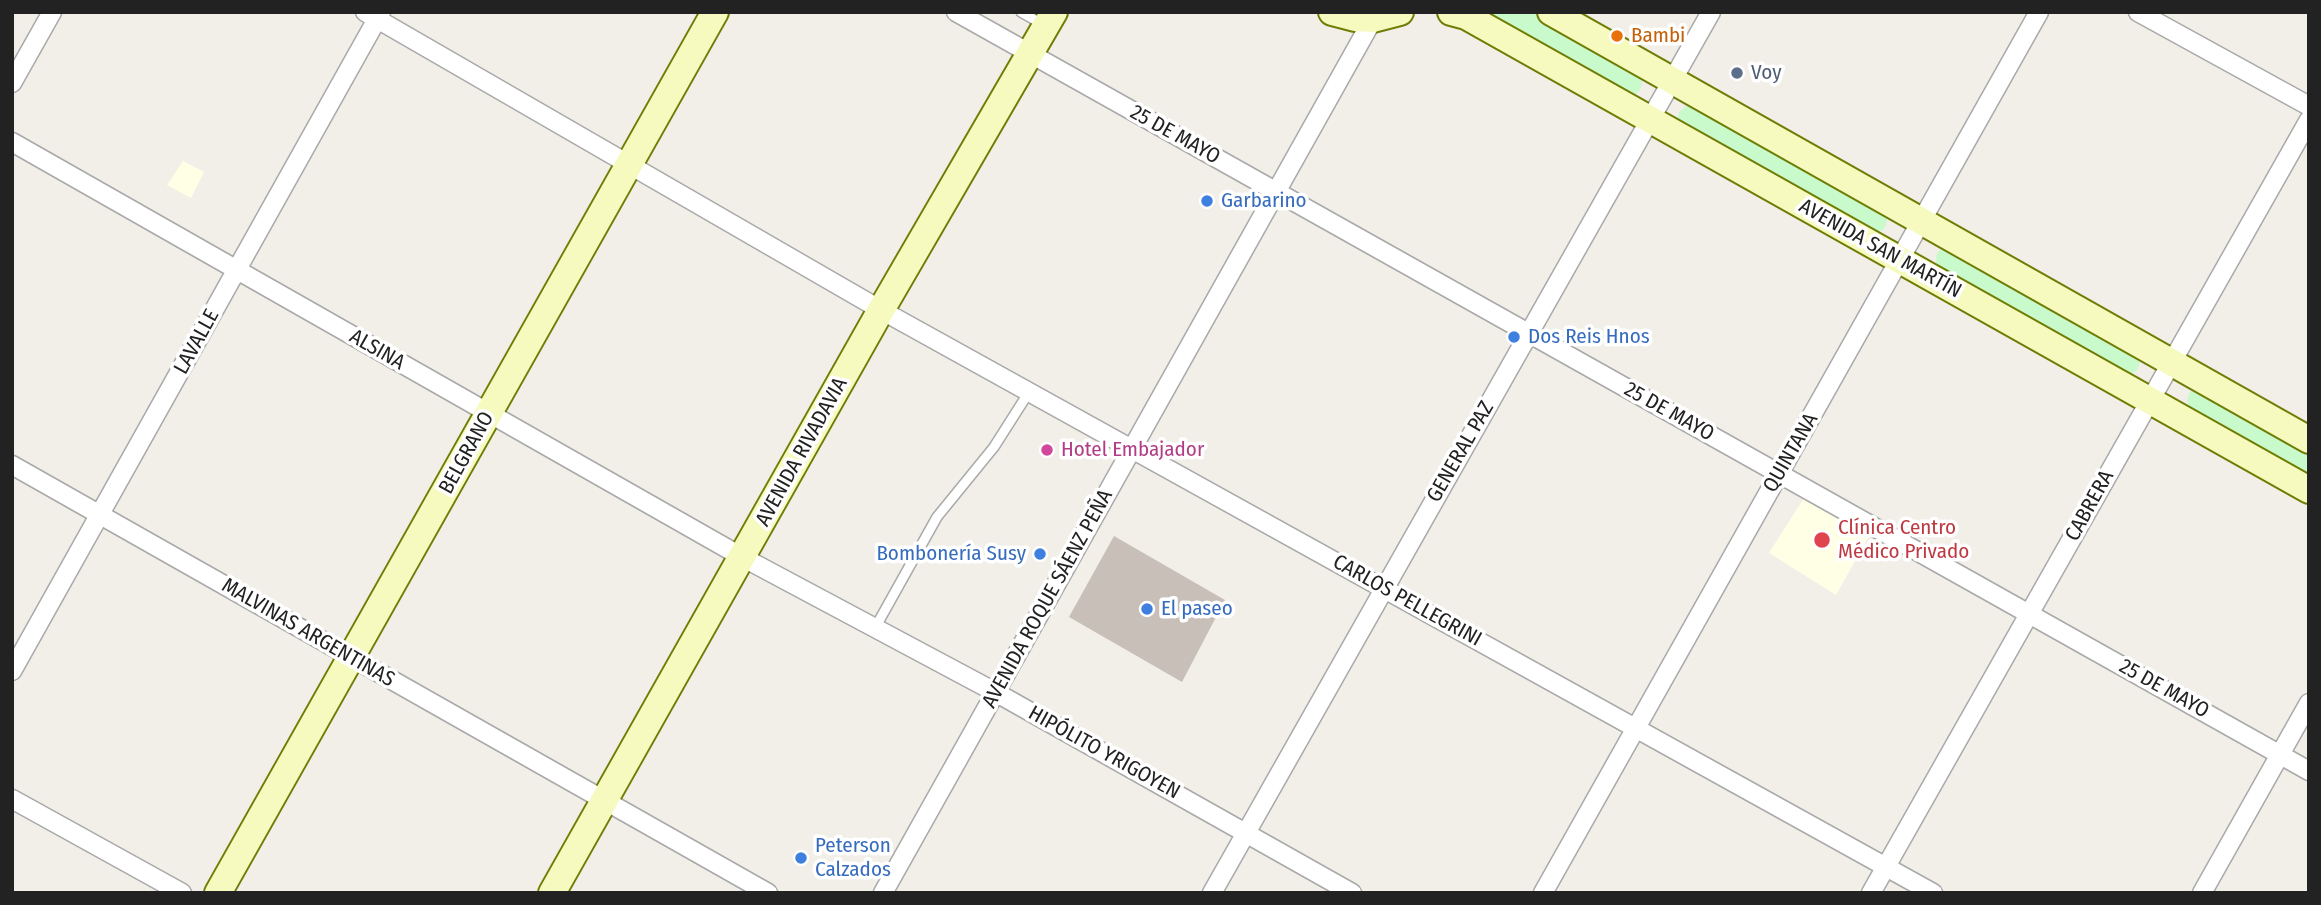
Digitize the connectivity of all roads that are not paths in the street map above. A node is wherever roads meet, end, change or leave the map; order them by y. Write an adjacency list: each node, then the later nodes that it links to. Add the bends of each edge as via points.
1 (52, 12): 17 (street)
2 (715, 12): 22 (main road, BELGRANO)
3 (956, 12): 15 (street, 25 DE MAYO)
4 (1021, 12): 14 (lane)
5 (1332, 12): 13 (main road, via 1355,18)
6 (1400, 12): 13 (main road)
7 (1451, 12): 19 (main road, AVENIDA SAN MARTÍN)
8 (1551, 12): 16 (main road, AVENIDA SAN MARTÍN)
9 (1711, 12): 16 (street, GENERAL PAZ)
10 (2039, 12): 24 (street, QUINTANA)
11 (2138, 12): 18 (street)
12 (374, 14): 22 (street, CARLOS PELLEGRINI); 26 (street, LAVALLE)
13 (1371, 15): 23 (street, AVENIDA ROQUE SÁENZ PEÑA)
14 (1050, 19): 15 (main road, AVENIDA RIVADAVIA)
15 (1030, 53): 23 (street, 25 DE MAYO); 27 (main road, AVENIDA RIVADAVIA)
16 (1672, 82): 19 (street, GENERAL PAZ); 24 (main road, AVENIDA SAN MARTÍN)
17 (12, 83)
18 (2309, 106)
19 (1650, 120): 25 (main road, AVENIDA SAN MARTÍN); 28 (street, GENERAL PAZ)
20 (2309, 120): 29 (street, CABRERA)
21 (12, 142): 26 (street, ALSINA)
22 (628, 166): 27 (street, CARLOS PELLEGRINI); 32 (main road, BELGRANO)
23 (1276, 192): 28 (street, 25 DE MAYO); 34 (street, AVENIDA ROQUE SÁENZ PEÑA)
24 (1922, 222): 25 (street, QUINTANA); 29 (main road, AVENIDA SAN MARTÍN)
25 (1900, 261): 31 (main road, AVENIDA SAN MARTÍN); 36 (street, QUINTANA)
26 (237, 270): 32 (street, ALSINA); 38 (street, LAVALLE)
27 (881, 310): 30 (street, CARLOS PELLEGRINI); 39 (main road, AVENIDA RIVADAVIA)
28 (1529, 333): 36 (street, 25 DE MAYO); 40 (street, GENERAL PAZ)
29 (2171, 362): 31 (street, CABRERA); 33 (main road, AVENIDA SAN MARTÍN)
30 (1029, 392): 34 (street, CARLOS PELLEGRINI); 42 (lane, via 993,447 937,517)
31 (2150, 401): 37 (main road, AVENIDA SAN MARTÍN); 41 (street, CABRERA)
32 (489, 413): 39 (street, ALSINA); 43 (main road, BELGRANO)
33 (2309, 440)
34 (1132, 449): 40 (street, CARLOS PELLEGRINI); 45 (street, AVENIDA ROQUE SÁENZ PEÑA)
35 (12, 465): 38 (street, MALVINAS ARGENTINAS)
36 (1779, 474): 41 (street, 25 DE MAYO); 47 (street, QUINTANA)
37 (2309, 490)
38 (100, 514): 43 (street, MALVINAS ARGENTINAS); 44 (street, LAVALLE)
39 (742, 557): 42 (street, HIPÓLITO YRIGOYEN); 51 (main road, AVENIDA RIVADAVIA)
40 (1384, 589): 47 (street, CARLOS PELLEGRINI); 52 (street, GENERAL PAZ)
41 (2029, 614): 48 (street, 25 DE MAYO); 53 (street, CABRERA)
42 (875, 628): 45 (street, HIPÓLITO YRIGOYEN)
43 (351, 657): 51 (street, MALVINAS ARGENTINAS); 55 (main road, BELGRANO)
44 (12, 671)
45 (995, 692): 52 (street, HIPÓLITO YRIGOYEN); 58 (street, AVENIDA ROQUE SÁENZ PEÑA)
46 (2309, 704): 48 (street)
47 (1636, 728): 53 (street, CARLOS PELLEGRINI); 61 (street, QUINTANA)
48 (2280, 755): 49 (street, 25 DE MAYO); 64 (street)
49 (2309, 771)
50 (12, 799): 54 (street)
51 (604, 800): 56 (main road, AVENIDA RIVADAVIA); 57 (street, MALVINAS ARGENTINAS)
52 (1246, 833): 59 (street, GENERAL PAZ); 60 (street, HIPÓLITO YRIGOYEN)
53 (1886, 867): 62 (street, CABRERA); 63 (street, CARLOS PELLEGRINI)
54 (182, 893)
55 (218, 893)
56 (552, 893)
57 (768, 893)
58 (883, 893)
59 (1212, 893)
60 (1352, 893)
61 (1543, 893)
62 (1871, 893)
63 (1933, 893)
64 (2202, 893)

